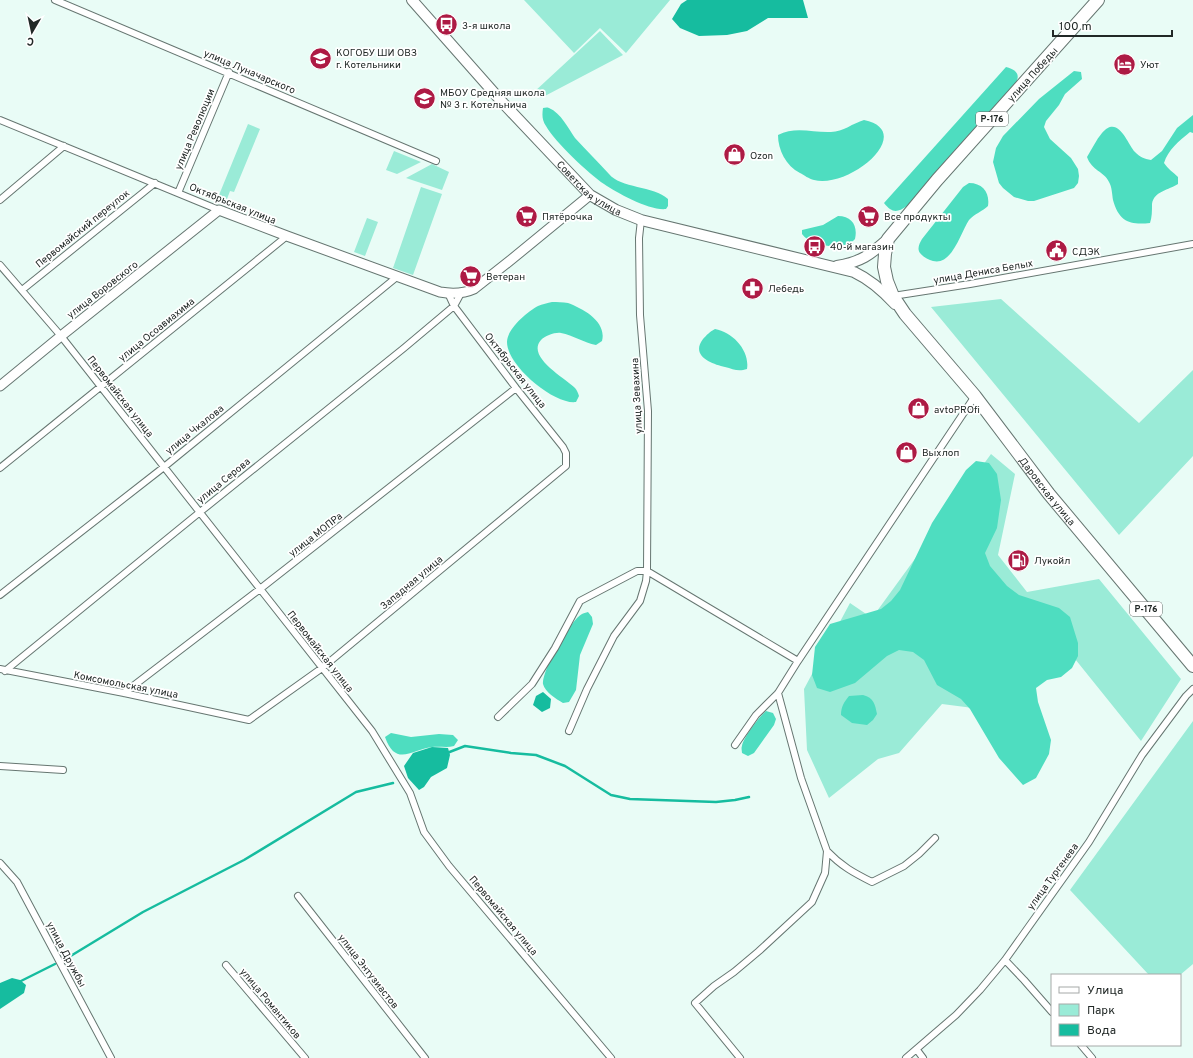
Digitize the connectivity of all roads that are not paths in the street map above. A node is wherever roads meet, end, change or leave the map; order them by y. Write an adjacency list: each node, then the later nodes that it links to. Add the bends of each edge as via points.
1 (56, 0): 4 (street, улица Луначарского)
2 (412, 0): 10 (main road, Советская улица, via 503,104)
3 (1098, 0): 15 (highway, улица Победы / Р-176, via 936,180)
4 (229, 72): 7 (street, улица Луначарского); 9 (street, улица Революции)
5 (0, 120): 6 (street, Октябрьская улица)
6 (64, 146): 8 (street, Октябрьская улица); 11 (street)
7 (436, 161)
8 (155, 183): 9 (street, Октябрьская улица); 23 (street, Первомайский переулок)
9 (178, 193): 12 (street, Октябрьская улица)
10 (590, 196): 13 (main road, Советская улица); 24 (street, via 474,289)
11 (0, 200)
12 (219, 210): 14 (street, Октябрьская улица); 29 (street, улица Воровского)
13 (641, 220): 19 (main road, Советская улица); 38 (street, улица Зевахина, via 640,308 648,411)
14 (286, 236): 21 (street, Октябрьская улица); 31 (street, улица Осоавиахима)
15 (888, 239): 17 (main road, улица Победы); 20 (highway, улица Победы / Р-176)
16 (1193, 244): 26 (street, улица Дениса Белых)
17 (865, 258): 19 (main road, Советская улица)
18 (0, 265): 23 (street, Первомайская улица)
19 (833, 266): 22 (main road, Советская улица)
20 (884, 267): 26 (highway, Даровская улица / Р-176)
21 (398, 276): 25 (street, Октябрьская улица); 35 (street, улица Чкалова)
22 (866, 278): 28 (main road, Даровская улица)
23 (22, 290): 29 (street, Первомайская улица)
24 (461, 293): 25 (street, Октябрьская улица); 27 (street)
25 (448, 294): 27 (street, Октябрьская улица)
26 (894, 296): 28 (highway, Даровская улица / Р-176)
27 (454, 306): 32 (street, Октябрьская улица); 37 (street, улица Серова)
28 (905, 314): 33 (highway, Даровская улица / Р-176)
29 (61, 336): 30 (street, улица Воровского); 31 (street, Первомайская улица)
30 (0, 386)
31 (100, 388): 35 (street, Первомайская улица); 36 (street, улица Осоавиахима)
32 (516, 388): 34 (street, Октябрьская улица); 39 (street, улица МОПРа)
33 (975, 396): 41 (street); 42 (highway, Даровская улица / Р-176, via 1049,494)
34 (563, 446): 43 (street, Западная улица, via 566,466)
35 (164, 467): 37 (street, Первомайская улица); 40 (street, улица Чкалова)
36 (0, 468)
37 (200, 512): 39 (street, Первомайская улица); 44 (street, улица Серова)
38 (647, 571): 41 (street); 48 (street, via 637,571 580,601 532,684); 50 (street, улица Зевахина, via 640,601 614,636)
39 (260, 590): 43 (street, Первомайская улица); 46 (street, улица МОПРа)
40 (0, 595)
41 (798, 661): 47 (street)
42 (1193, 666)
43 (322, 668): 49 (street, Западная улица); 67 (street, Первомайская улица, via 383,748 410,793 424,832 449,866)
44 (3, 670): 46 (street, Комсомольская улица)
45 (1193, 688): 58 (street, улица Тургенева, via 1142,755 1089,842)
46 (124, 693): 49 (street, Комсомольская улица)
47 (778, 693): 51 (street, via 756,715); 55 (street, via 801,778)
48 (498, 717)
49 (248, 720)
50 (569, 731)
51 (735, 745)
52 (0, 766): 53 (street)
53 (63, 770)
54 (935, 838): 55 (street, via 904,866 872,882 846,869)
55 (827, 851): 68 (street, via 825,873 812,902 759,951 695,1003)
56 (0, 863): 64 (street, улица Дружбы, via 17,882)
57 (298, 896): 66 (street, улица Энтузиастов)
58 (1005, 960): 60 (street); 62 (street, улица Тургенева, via 956,1015)
59 (226, 965): 63 (street, улица Романтиков)
60 (1051, 1011)
61 (1082, 1046): 71 (street)
62 (917, 1050): 69 (street, улица Тургенева); 70 (street)
63 (303, 1056): 65 (street, улица Романтиков)
64 (111, 1058)
65 (295, 1058)
66 (425, 1058)
67 (611, 1058)
68 (740, 1058)
69 (906, 1058)
70 (924, 1058)
71 (1092, 1058)

